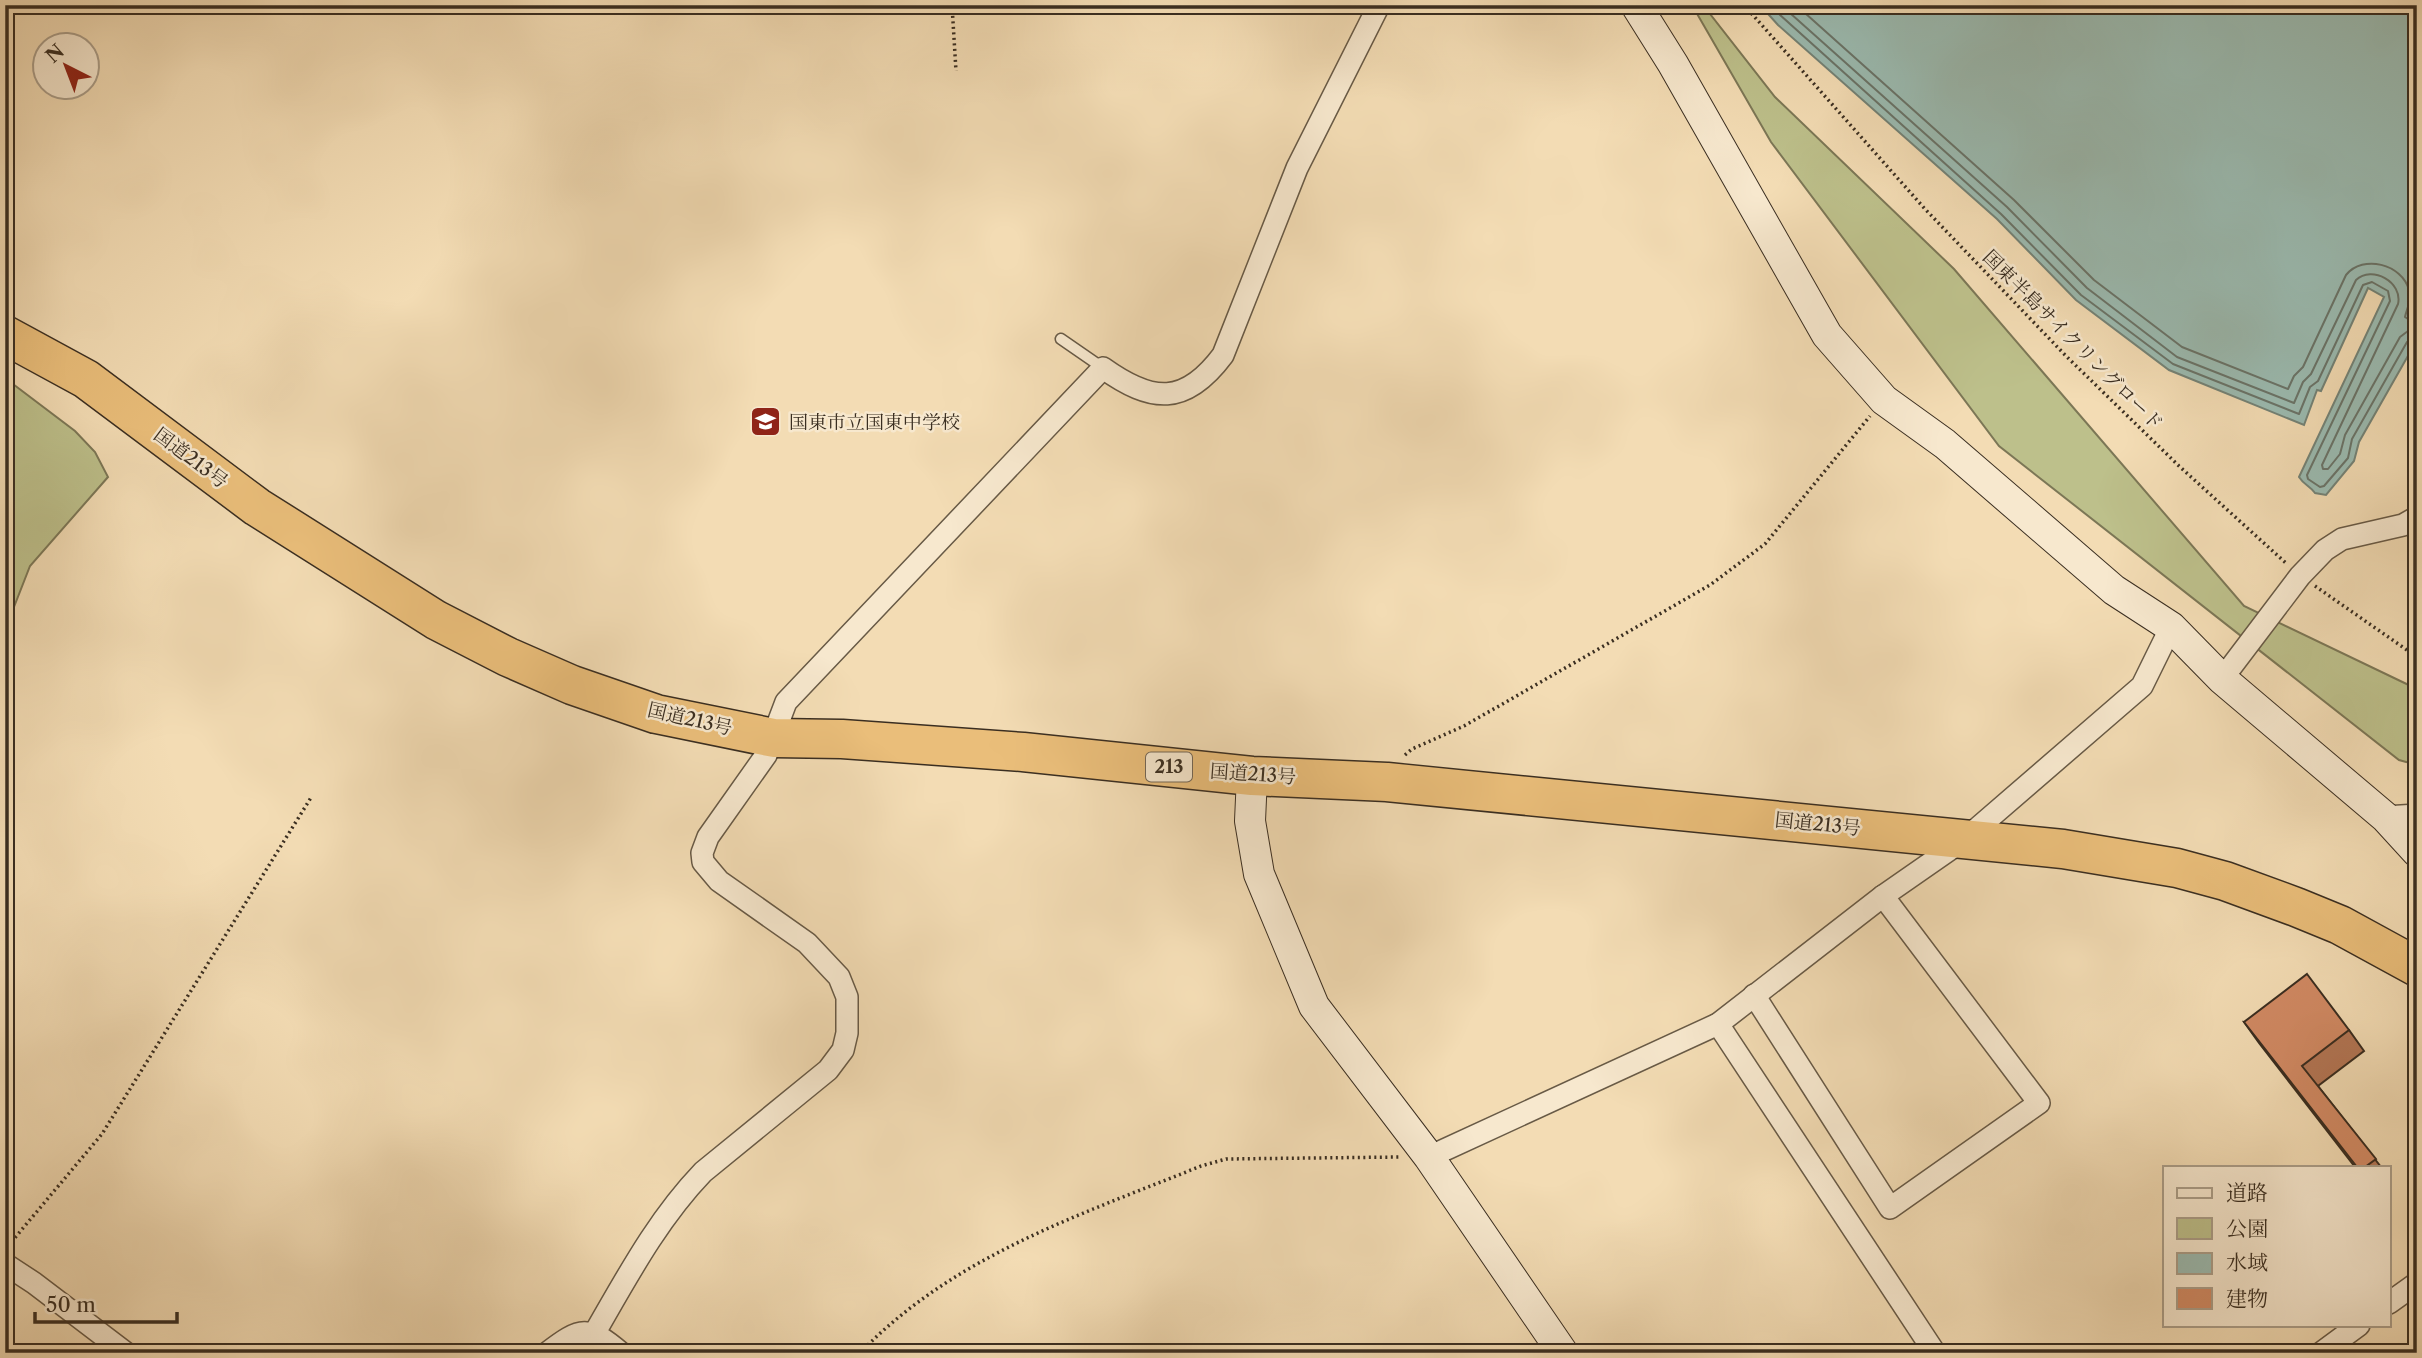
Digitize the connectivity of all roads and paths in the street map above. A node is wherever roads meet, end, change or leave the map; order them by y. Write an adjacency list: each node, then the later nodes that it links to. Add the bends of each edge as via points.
1 (952, 5): 5 (path)
2 (1379, 5): 8 (street, via 1297,168 1217,364 1193,386 1167,394 1135,388)
3 (1636, 5): 9 (street, via 1827,335)
4 (1744, 5): 11 (path, 国東半島サイクリングロード, via 1925,209 2066,356)
5 (956, 71)
6 (5, 335): 15 (highway, 国道213号 / 213, via 86,379 257,507 436,620 572,685 656,714)
7 (1061, 339): 8 (lane)
8 (1103, 368): 15 (street, via 786,702)
9 (1884, 400): 12 (street, via 1945,444 2115,590); 17 (path, via 1765,544 1710,585 1464,726 1412,749 1395,763)
10 (2417, 517): 11 (street, via 2403,526 2333,544)
11 (2301, 576): 13 (path, 国東半島サイクリングロード); 14 (street)
12 (2171, 626): 14 (street); 21 (street, via 2142,686)
13 (2417, 657)
14 (2222, 679): 20 (street)
15 (774, 738): 16 (highway, 国道213号 / 213, via 1023,752); 33 (street, via 708,837 703,862 719,881 807,943 839,976 849,1012 843,1050 828,1070 688,1187 653,1232)
16 (1252, 776): 17 (highway, 国道213号 / 213); 27 (street, via 1250,821 1259,874 1314,1006)
17 (1388, 782): 21 (highway, 国道213号 / 213)
18 (312, 796): 28 (path, via 102,1134)
19 (2417, 816): 20 (street)
20 (2385, 817): 22 (street)
21 (1965, 839): 23 (street); 24 (highway, 国道213号 / 213, via 2063,849 2177,868 2224,881 2340,925)
22 (2417, 852)
23 (1883, 896): 25 (street); 25 (street, via 2039,1103 1890,1208)
24 (2417, 967)
25 (1754, 996): 26 (street)
26 (1718, 1024): 27 (street); 39 (street)
27 (1429, 1157): 37 (path, via 1226,1159 1201,1166 999,1251 904,1311); 38 (street)
28 (5, 1249)
29 (5, 1264): 34 (street)
30 (2417, 1283): 31 (street)
31 (2390, 1302)
32 (2358, 1326): 40 (street)
33 (594, 1334): 35 (street, via 571,1336); 36 (street)
34 (126, 1353)
35 (547, 1353)
36 (621, 1353)
37 (860, 1353)
38 (1563, 1353)
39 (1935, 1353)
40 (2321, 1353)

